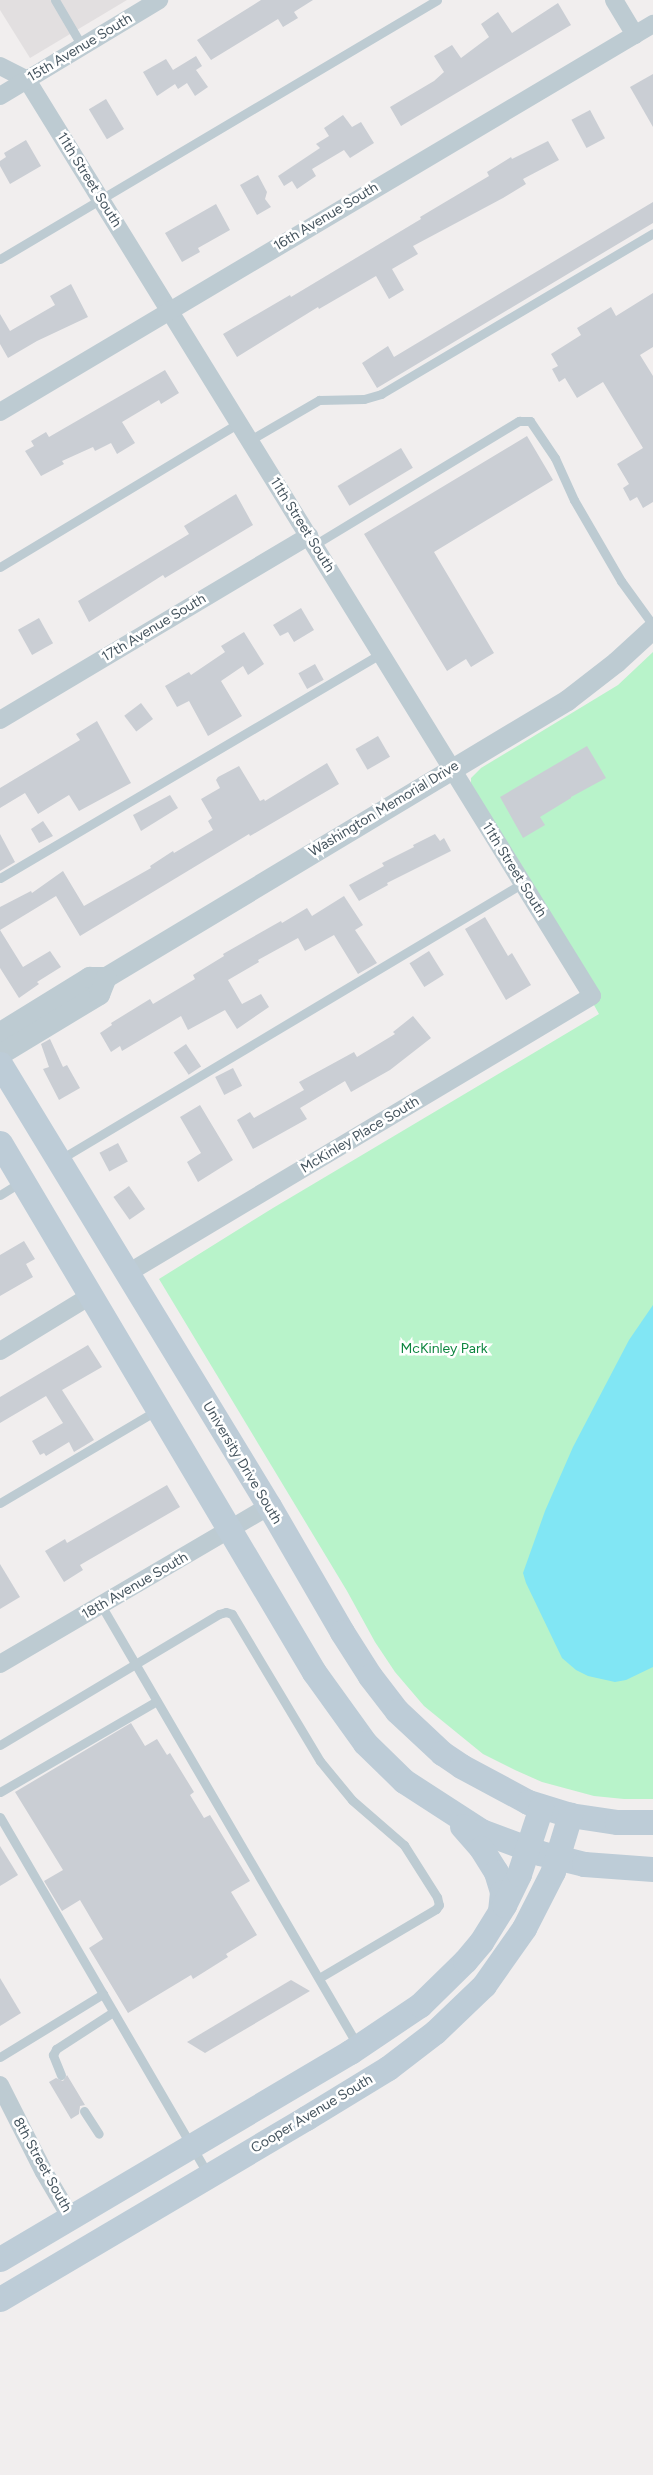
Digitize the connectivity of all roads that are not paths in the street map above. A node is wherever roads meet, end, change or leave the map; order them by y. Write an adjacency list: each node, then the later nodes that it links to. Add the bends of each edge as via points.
1 (54, 0): 7 (lane)
2 (160, 0): 7 (street, 15th Avenue South)
3 (438, 0): 11 (lane)
4 (614, 0): 6 (street)
5 (653, 24): 6 (street, 16th Avenue South)
6 (635, 34): 14 (street, 16th Avenue South)
7 (82, 46): 9 (street, 15th Avenue South)
8 (0, 66): 9 (street)
9 (27, 80): 10 (street, 15th Avenue South); 11 (street, 11th Street South)
10 (0, 96)
11 (101, 199): 13 (lane); 14 (street, 11th Street South)
12 (653, 233): 17 (lane, via 381,394 364,400 319,400)
13 (0, 259)
14 (170, 311): 15 (street, 16th Avenue South); 16 (street, 11th Street South)
15 (0, 412)
16 (239, 423): 17 (street, 11th Street South); 19 (lane)
17 (250, 440): 18 (street, 11th Street South)
18 (311, 540): 20 (lane, via 524,420 530,421 567,480 574,500 621,581); 21 (street, 11th Street South); 22 (street, 17th Avenue South)
19 (0, 567)
20 (653, 626): 23 (street, Washington Memorial Drive, via 616,662 567,700)
21 (381, 654): 23 (street, 11th Street South); 24 (lane)
22 (0, 720)
23 (452, 768): 25 (street, 11th Street South); 26 (street, Washington Memorial Drive)
24 (0, 878)
25 (523, 883): 27 (street, 11th Street South); 32 (lane)
26 (106, 977): 28 (street, Washington Memorial Drive, via 88,977); 29 (street, Washington Memorial Drive, via 99,994)
27 (592, 996): 35 (street, McKinley Place South)
28 (0, 1032)
29 (0, 1054)
30 (0, 1064): 32 (main road, University Drive South)
31 (0, 1143): 33 (main road)
32 (57, 1161): 35 (main road, University Drive South)
33 (23, 1181): 34 (lane); 36 (main road)
34 (0, 1195)
35 (128, 1274): 40 (main road, University Drive South)
36 (90, 1296): 37 (street); 38 (main road)
37 (0, 1350)
38 (157, 1410): 39 (lane); 41 (main road)
39 (0, 1502)
40 (269, 1506): 41 (street, 18th Avenue South); 48 (main road, University Drive South, via 342,1632 397,1711 461,1766)
41 (230, 1530): 42 (street, 18th Avenue South); 49 (main road, via 314,1672 365,1743 404,1780)
42 (101, 1605): 43 (street, 18th Avenue South); 44 (lane)
43 (0, 1664)
44 (136, 1665): 45 (lane); 46 (lane); 57 (lane, via 219,1614 232,1614 320,1761 352,1800 404,1845 431,1886 439,1904 436,1909)
45 (157, 1701): 47 (lane); 57 (lane)
46 (0, 1745)
47 (0, 1792)
48 (542, 1807): 50 (main road); 53 (main road)
49 (448, 1811): 53 (main road, via 481,1831); 56 (main road, via 481,1848 496,1872 502,1892)
50 (570, 1815): 52 (main road, via 617,1822); 54 (main road, Cooper Avenue South)
51 (0, 1817): 58 (lane)
52 (653, 1822)
53 (527, 1849): 54 (main road); 56 (main road, via 511,1893)
54 (558, 1857): 55 (main road, via 605,1866); 67 (main road, Cooper Avenue South, via 537,1905 506,1957 459,2011 388,2068)
55 (653, 1869)
56 (499, 1912): 60 (main road, via 480,1942 442,1985 401,2019)
57 (319, 1978): 60 (lane)
58 (103, 1994): 59 (lane); 61 (lane)
59 (113, 2012): 62 (lane, via 56,2049 53,2055); 66 (lane)
60 (358, 2046): 66 (main road)
61 (0, 2057)
62 (61, 2075)
63 (0, 2085): 68 (street, 8th Street South)
64 (84, 2111): 65 (lane)
65 (99, 2134)
66 (192, 2146): 67 (lane); 68 (main road)
67 (208, 2176): 70 (main road, Cooper Avenue South)
68 (71, 2218): 69 (main road)
69 (0, 2259)
70 (0, 2299)

